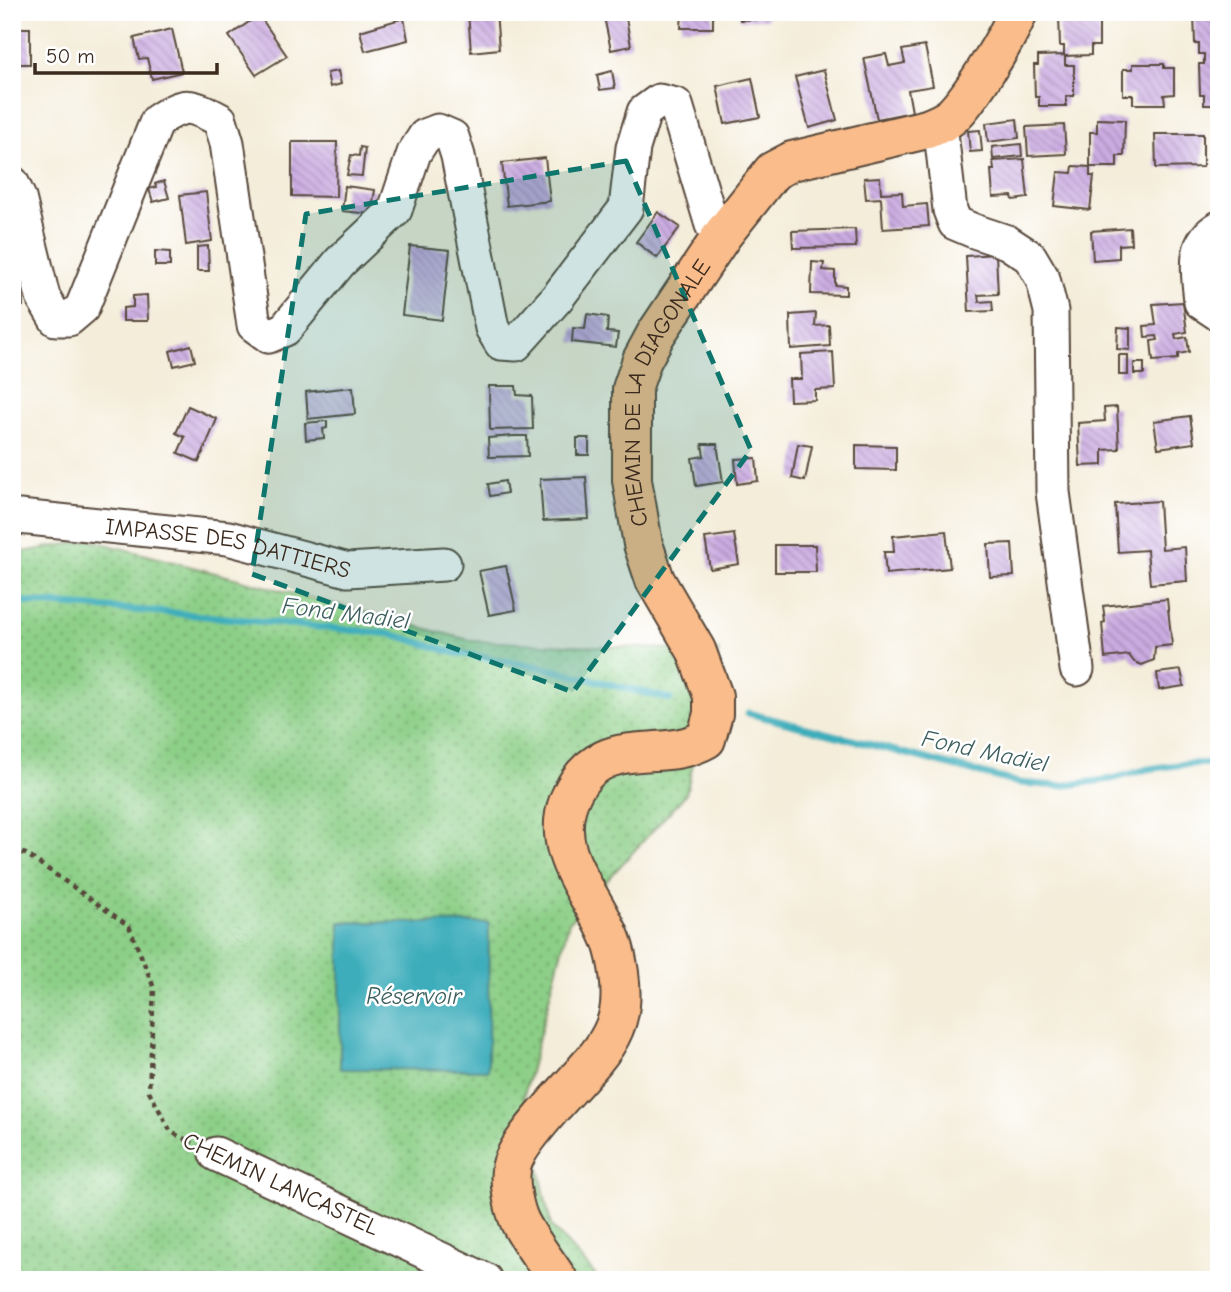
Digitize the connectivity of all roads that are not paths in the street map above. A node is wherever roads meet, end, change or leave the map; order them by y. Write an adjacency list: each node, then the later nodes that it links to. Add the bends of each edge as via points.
1 (1018, 12): 2 (main road, CHEMIN DE LA DIAGONALE, via 994,57 952,116)
2 (940, 124): 5 (main road, CHEMIN DE LA DIAGONALE, via 792,160 773,171); 9 (street, via 955,223 1007,242 1030,257 1043,279 1051,310 1053,492)
3 (12, 183): 5 (street, via 43,297 56,319 69,319 82,308 157,121 178,107 200,109 220,120 254,325 269,335 285,329 340,262 395,210 414,153 425,136 438,131 452,137 458,156 492,328 501,343 516,344 626,208 640,124 644,112 659,101 677,105 712,225)
4 (1219, 228): 6 (street, via 1209,233 1197,254 1201,302)
5 (723, 234): 12 (main road, CHEMIN DE LA DIAGONALE, via 656,334 632,389 632,480 643,544 655,580 696,650 713,696 713,714 706,739 694,746 616,754 594,766 569,800 564,845 611,942 620,1006 601,1052 536,1128 510,1170 520,1221)
6 (1219, 314)
7 (12, 519): 8 (street, IMPASSE DES DATTIERS, via 228,538 348,570)
8 (444, 564)
9 (1077, 669)
10 (216, 1154): 11 (street, CHEMIN LANCASTEL)
11 (485, 1280)
12 (558, 1280)

